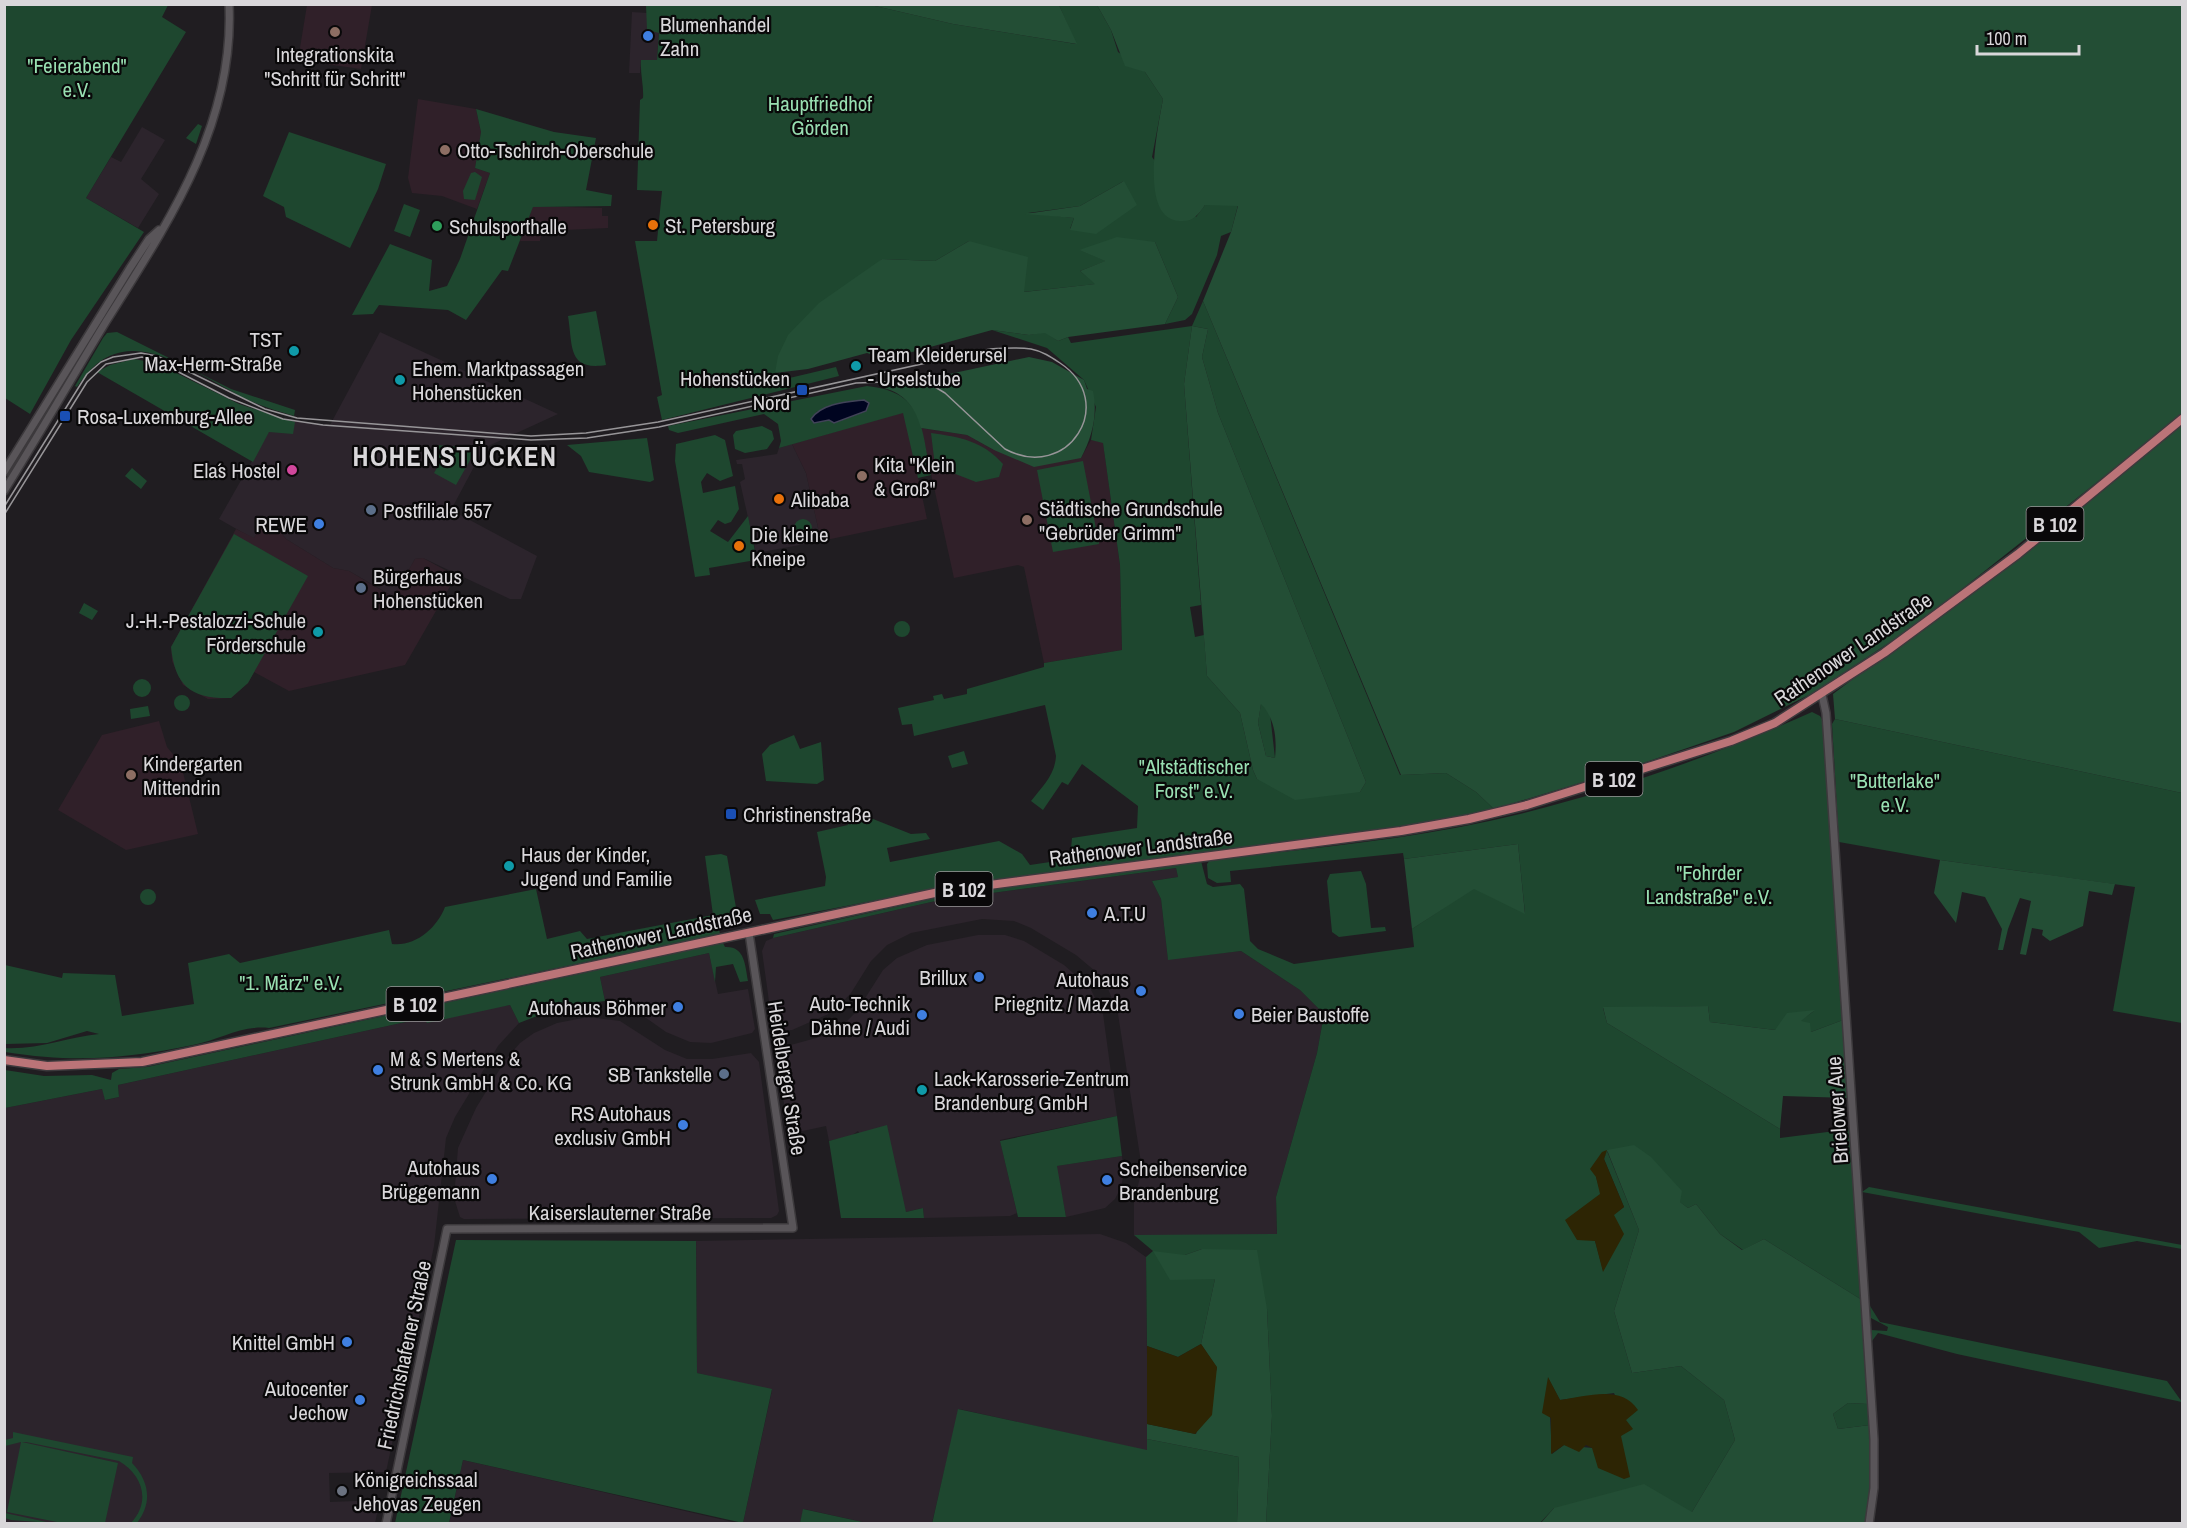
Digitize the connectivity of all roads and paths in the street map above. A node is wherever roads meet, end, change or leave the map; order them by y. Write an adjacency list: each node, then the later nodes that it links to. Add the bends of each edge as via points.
1 (229, 4): 2 (street, via 228,54 221,102 204,151 161,229 149,239)
2 (103, 319): 4 (street); 5 (street)
3 (2182, 419): 8 (main road, Rathenower Landstraße / B 102, via 2018,554)
4 (32, 429): 5 (street); 6 (street)
5 (40, 434): 7 (street)
6 (4, 472)
7 (4, 491)
8 (1822, 695): 9 (main road, Rathenower Landstraße / B 102, via 1775,723 1731,741 1623,777 1469,819 1372,836 944,891); 14 (street, Brielower Aue, via 1872,1418 1874,1488)
9 (749, 933): 10 (main road, Rathenower Landstraße / B 102, via 142,1062 46,1066); 11 (street, Heidelberger Straße)
10 (4, 1060)
11 (793, 1228): 12 (street, Kaiserslauterner Straße)
12 (447, 1229): 13 (street, Friedrichshafener Straße)
13 (386, 1524)
14 (1869, 1524)

